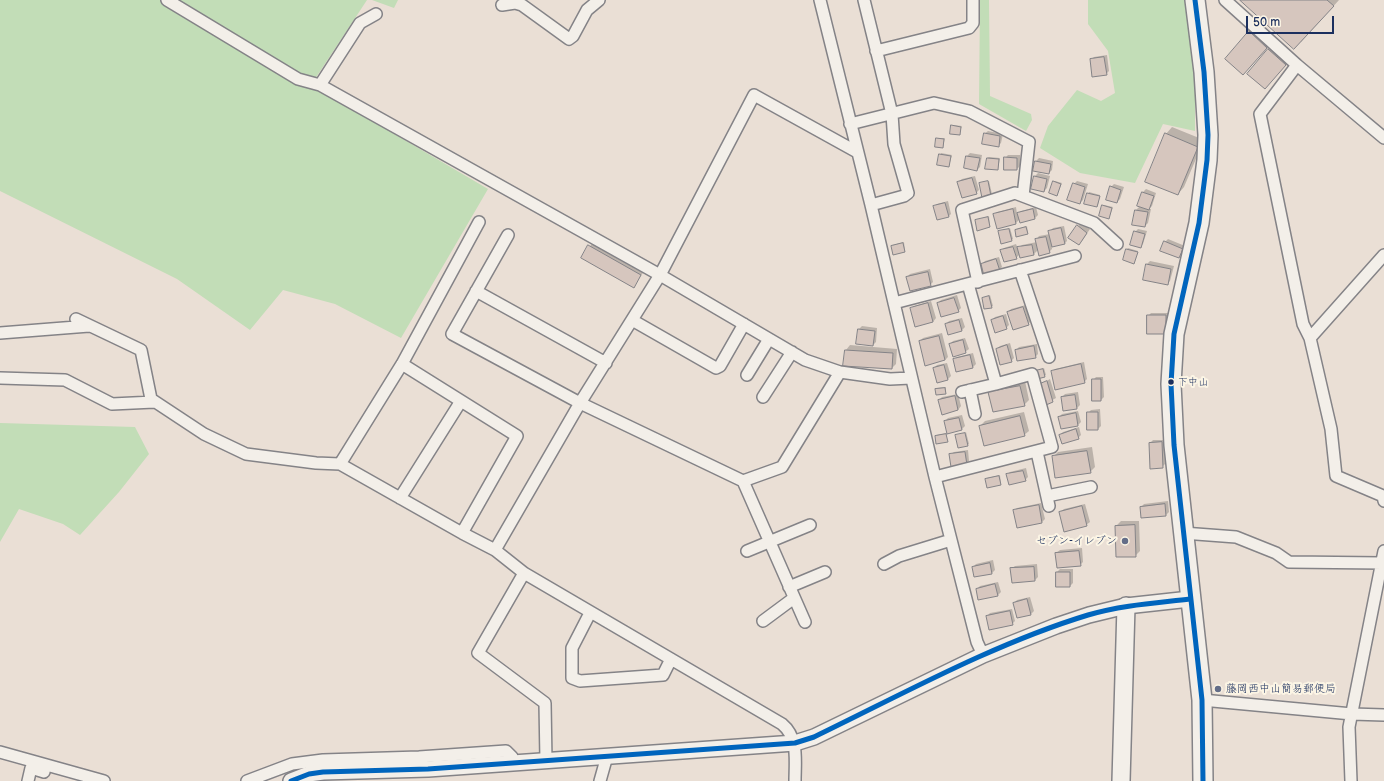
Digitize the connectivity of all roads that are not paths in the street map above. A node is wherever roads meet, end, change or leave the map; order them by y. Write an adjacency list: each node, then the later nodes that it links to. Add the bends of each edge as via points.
1 (167, 0): 12 (street, via 298,79)
2 (820, 0): 14 (street)
3 (864, 0): 10 (street)
4 (973, 0): 10 (street, via 973,23 969,28)
5 (1195, 0): 58 (highway, via 1204,72 1208,135 1199,223 1174,334 1171,377 1174,445)
6 (1226, 0): 11 (street)
7 (594, 1): 8 (street, via 569,39 522,4)
8 (502, 5)
9 (376, 14): 12 (street, via 360,23)
10 (876, 51): 13 (street)
11 (1297, 65): 15 (street); 34 (street, via 1260,114 1303,324)
12 (320, 85): 25 (street)
13 (892, 114): 14 (street); 17 (street, via 934,103 969,111 1029,142); 18 (street, via 894,144 908,193)
14 (850, 124): 16 (street)
15 (1384, 138)
16 (857, 152): 18 (street); 25 (street, via 754,96)
17 (1023, 196): 21 (street, via 1094,223); 26 (street, via 1015,193 962,210)
18 (871, 205): 28 (street)
19 (479, 222): 39 (street)
20 (508, 235): 27 (street)
21 (1117, 244)
22 (1384, 255): 34 (street)
23 (1075, 256): 24 (street)
24 (1020, 270): 26 (street); 37 (street)
25 (660, 275): 30 (street); 31 (street)
26 (973, 283): 28 (street); 44 (street)
27 (476, 291): 38 (street); 48 (street, via 452,334)
28 (894, 303): 43 (street)
29 (76, 319): 32 (street)
30 (632, 320): 31 (street, via 716,368 720,366); 38 (street)
31 (744, 324): 35 (street)
32 (90, 326): 33 (street); 47 (street, via 141,350 151,399)
33 (0, 333)
34 (1310, 338): 56 (street, via 1330,429 1336,476 1383,496)
35 (769, 339): 36 (street); 41 (street)
36 (792, 352): 40 (street, via 805,360); 45 (street)
37 (1049, 357)
38 (606, 363): 48 (street)
39 (402, 364): 46 (street); 51 (street)
40 (840, 372): 43 (street, via 890,379); 53 (street, via 782,467)
41 (747, 375)
42 (0, 378): 47 (street, via 65,380 112,404)
43 (911, 378): 52 (street)
44 (996, 384): 49 (street, via 966,391); 50 (street, via 1032,374 1052,447)
45 (763, 398)
46 (461, 401): 55 (street); 59 (street, via 516,436)
47 (154, 402): 51 (street, via 204,434 246,454)
48 (580, 403): 53 (street); 62 (street)
49 (975, 414)
50 (1037, 452): 52 (street); 54 (street, via 1048,501)
51 (340, 464): 55 (street)
52 (935, 477): 60 (street)
53 (743, 481): 61 (street)
54 (1091, 487)
55 (400, 498): 59 (street)
56 (1384, 501)
57 (810, 525): 61 (street)
58 (1183, 533): 65 (street, via 1236,538 1276,553 1289,562); 71 (highway)
59 (462, 534): 62 (street)
60 (950, 540): 66 (street, via 899,556); 76 (street, via 977,642)
61 (769, 541): 63 (street); 69 (street)
62 (495, 550): 68 (street)
63 (747, 551)
64 (1384, 551): 65 (street)
65 (1382, 563): 79 (street)
66 (884, 564)
67 (825, 572): 69 (street)
68 (524, 573): 73 (street); 84 (street, via 478,653 545,703)
69 (790, 587): 70 (street)
70 (794, 598): 74 (street); 75 (street)
71 (1190, 599): 72 (street); 78 (highway)
72 (1126, 606): 76 (street, via 1089,615); 93 (main road)
73 (590, 613): 77 (street); 77 (street, via 572,648 572,678 580,681 664,675)
74 (763, 621)
75 (806, 622)
76 (983, 655): 81 (street, via 814,737)
77 (671, 659): 81 (street, via 782,724 788,729)
78 (1202, 700): 79 (street); 94 (highway)
79 (1352, 714): 80 (street); 95 (street, via 1349,727)
80 (1384, 715)
81 (795, 743): 83 (street); 92 (street)
82 (0, 752): 86 (street)
83 (608, 756): 84 (street); 91 (street)
84 (546, 761): 85 (street)
85 (513, 763): 89 (street, via 512,757 506,751 323,760 292,764); 90 (street, via 428,770 323,772)
86 (57, 768): 87 (street, via 55,775 31,768); 88 (street)
87 (28, 781)
88 (104, 781)
89 (247, 781)
90 (291, 781)
91 (600, 781)
92 (795, 781)
93 (1120, 781)
94 (1203, 781)
95 (1352, 781)

